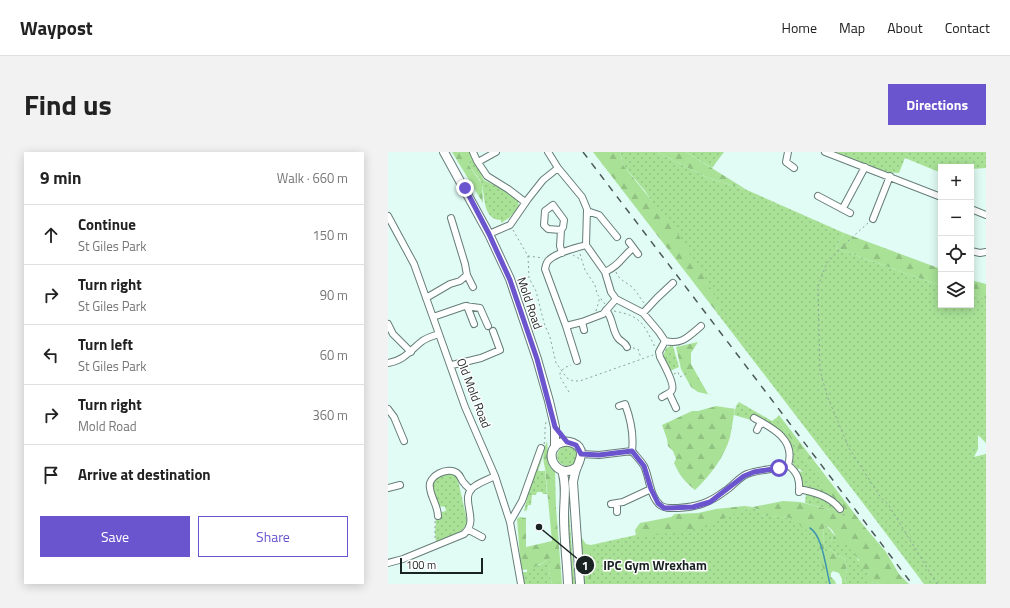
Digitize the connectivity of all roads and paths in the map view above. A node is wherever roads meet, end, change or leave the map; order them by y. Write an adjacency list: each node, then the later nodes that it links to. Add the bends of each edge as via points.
1 (444, 152): 25 (main road, Mold Road)
2 (473, 152): 7 (street)
3 (496, 152): 7 (street)
4 (548, 152): 9 (street)
5 (788, 152): 10 (street, via 786,162)
6 (825, 152): 8 (street)
7 (478, 162): 14 (street, via 487,176)
8 (865, 167): 11 (street); 15 (street)
9 (558, 168): 14 (street); 16 (street, via 582,197)
10 (794, 168)
11 (890, 176): 13 (street); 22 (street)
12 (818, 196): 15 (street)
13 (938, 196)
14 (525, 202): 23 (street)
15 (842, 208): 18 (street)
16 (587, 210): 26 (street, via 599,215); 28 (street)
17 (974, 210): 19 (street)
18 (850, 212)
19 (986, 215)
20 (388, 216): 43 (street, Old Mold Road, via 414,264)
21 (451, 218): 39 (street)
22 (873, 219): 106 (path, via 827,263 818,286 820,370 828,398 849,448 881,498 888,504)
23 (510, 224): 25 (street); 35 (path, via 528,256)
24 (561, 230): 31 (street, via 560,246)
25 (489, 234): 76 (main road, Mold Road, via 510,280 537,359)
26 (616, 237)
27 (629, 242): 30 (street)
28 (586, 245): 29 (street); 38 (street)
29 (578, 247): 31 (street); 36 (path)
30 (633, 248): 34 (street); 37 (street)
31 (565, 252): 35 (street); 36 (path)
32 (974, 252): 33 (street)
33 (986, 252)
34 (638, 254)
35 (549, 259): 55 (street, via 545,269)
36 (581, 260): 42 (path)
37 (614, 268): 38 (street); 46 (path, via 617,276 633,288)
38 (605, 272): 44 (street)
39 (466, 275): 41 (street); 43 (street, via 460,281)
40 (673, 283): 46 (street)
41 (473, 287)
42 (600, 297): 47 (path); 50 (path)
43 (426, 298): 49 (street, Old Mold Road)
44 (616, 299): 47 (street); 48 (street)
45 (467, 306): 49 (street); 53 (street); 54 (street, via 480,308)
46 (649, 307): 48 (street)
47 (607, 309): 50 (street, via 603,314); 61 (street, via 618,338); 63 (path, via 627,313 638,319)
48 (643, 314): 60 (street)
49 (433, 317): 59 (street, Old Mold Road)
50 (594, 317): 51 (street)
51 (582, 322): 55 (street); 57 (street)
52 (388, 324): 62 (street, via 393,334)
53 (474, 324)
54 (488, 326)
55 (566, 326): 65 (street)
56 (701, 326): 60 (street, via 687,338 674,343)
57 (584, 330)
58 (494, 331): 67 (street, via 500,350)
59 (438, 334): 62 (street, via 420,343); 67 (street, Old Mold Road)
60 (665, 341): 63 (street)
61 (627, 347): 64 (path, via 638,349)
62 (411, 352): 66 (street)
63 (659, 352): 69 (street)
64 (641, 358)
65 (577, 361): 70 (path, via 560,373)
66 (388, 363)
67 (452, 366): 90 (street, Old Mold Road, via 466,407)
68 (689, 372): 69 (path, via 680,377 678,372)
69 (671, 375): 71 (street, via 673,386 672,392)
70 (569, 392)
71 (669, 393): 72 (street); 74 (street, via 671,403)
72 (662, 397)
73 (619, 406): 85 (street, via 625,404 631,419 634,441)
74 (676, 408)
75 (388, 409): 81 (street)
76 (552, 416): 79 (main road, Mold Road); 84 (path, via 547,420 546,436)
77 (754, 418): 78 (street)
78 (761, 422): 80 (street); 87 (street, via 782,436 789,445)
79 (555, 427): 82 (main road, Mold Road); 83 (main road, Mold Road)
80 (757, 430)
81 (404, 441)
82 (567, 442): 83 (main road); 86 (main road, via 576,445)
83 (555, 447): 89 (main road, via 552,451 552,461)
84 (541, 448): 98 (street, via 522,501)
85 (632, 451): 86 (street, via 599,455); 93 (street, via 644,466)
86 (581, 454): 88 (main road)
87 (788, 465): 93 (street, via 749,474 710,502 693,507 664,508 658,503); 95 (street, via 798,475 799,491 813,491 826,497)
88 (577, 467): 89 (main road, via 570,471); 105 (main road, via 573,492)
89 (562, 470): 104 (main road, via 565,481 564,520)
90 (496, 476): 94 (street); 98 (street, Old Mold Road)
91 (400, 485): 92 (street)
92 (388, 488)
93 (651, 489): 96 (street, via 614,504)
94 (471, 490): 97 (street, via 454,471 432,477 429,487); 99 (street, via 468,496 471,520)
95 (840, 509)
96 (617, 512)
97 (438, 516): 101 (path, via 434,529)
98 (510, 522): 103 (street, Old Mold Road)
99 (469, 530): 100 (street); 101 (street)
100 (482, 537)
101 (437, 546): 102 (street)
102 (388, 561)
103 (521, 584)
104 (568, 584)
105 (580, 584)
106 (937, 584)

